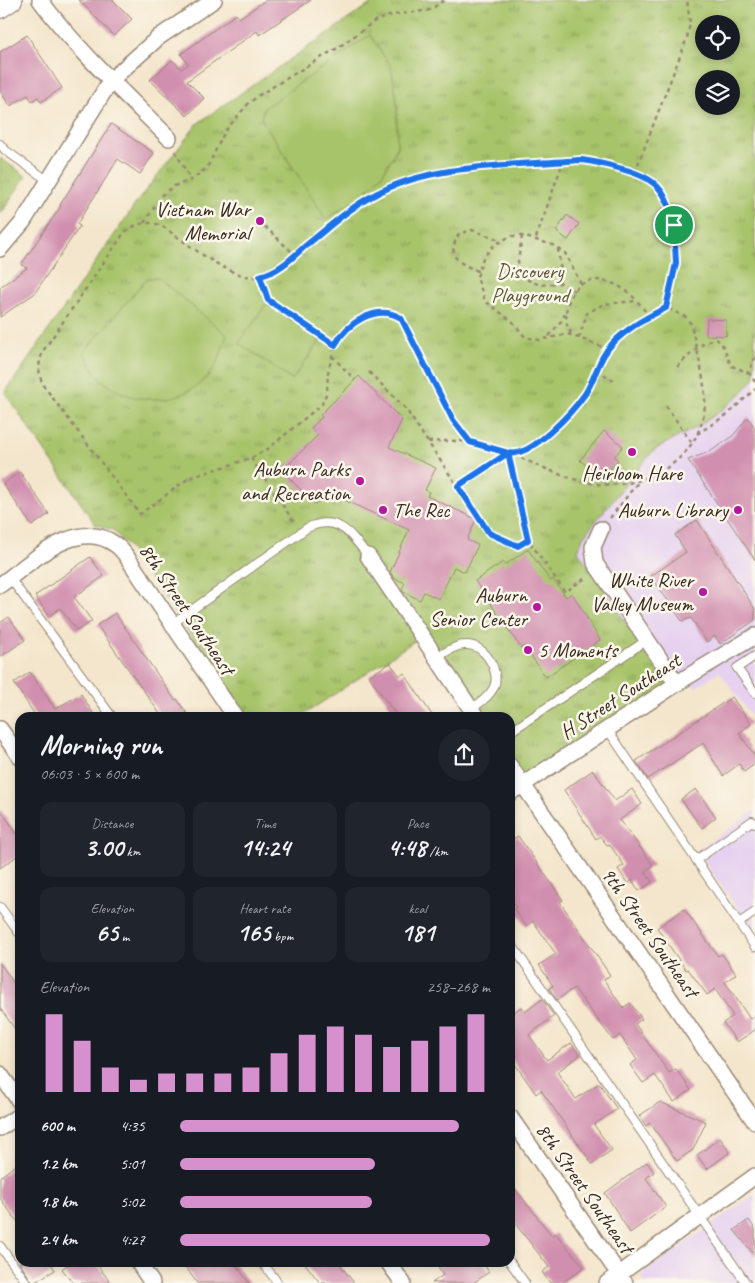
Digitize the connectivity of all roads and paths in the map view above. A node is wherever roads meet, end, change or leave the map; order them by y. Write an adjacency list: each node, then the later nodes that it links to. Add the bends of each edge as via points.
1 (12, 0): 6 (main road)
2 (40, 0): 7 (street)
3 (214, 0): 7 (street, via 159,37)
4 (444, 0): 13 (path, via 430,10 392,15 375,21 339,48 259,96 225,131 207,168)
5 (687, 0): 11 (path, via 690,23 687,38)
6 (0, 8)
7 (111, 80): 8 (street); 12 (street)
8 (169, 138): 13 (path)
9 (0, 144): 12 (lane)
10 (563, 161): 11 (path, via 596,161); 17 (path); 21 (path, via 434,173 400,182 348,212)
11 (635, 172): 28 (path, via 662,189 671,212 676,263)
12 (47, 180): 19 (street, via 18,229)
13 (191, 180): 15 (path, via 162,194)
14 (259, 221): 21 (path)
15 (144, 223): 23 (path, via 162,226 240,274); 53 (path, via 132,226 124,233 43,352 39,362 43,386 140,514 189,478)
16 (522, 236): 17 (path); 18 (path); 24 (path, via 518,260 521,277 540,285)
17 (536, 238): 20 (path)
18 (501, 240): 22 (path, via 488,252); 22 (path, via 472,230 459,234 454,256 460,263)
19 (0, 248)
20 (558, 248): 24 (path); 25 (path, via 570,258)
21 (295, 255): 23 (path, via 279,268)
22 (478, 271): 32 (path, via 480,288 489,305 513,322 525,337 539,340)
23 (260, 276): 34 (path, via 268,300)
24 (559, 282): 26 (path)
25 (581, 284): 26 (path); 27 (path, via 602,280 610,282 627,291)
26 (574, 291): 29 (path)
27 (636, 301): 30 (path); 33 (path, via 604,304 593,309 587,313)
28 (666, 308): 30 (path); 36 (path, via 686,316)
29 (566, 312): 31 (path); 32 (path)
30 (650, 316): 35 (path, via 634,325)
31 (572, 335): 32 (path); 33 (path)
32 (548, 337)
33 (579, 338): 35 (path)
34 (335, 345): 37 (path); 50 (path, via 342,332 374,314 388,313 401,318 453,420)
35 (608, 349): 40 (path)
36 (697, 349): 39 (path); 42 (path, via 710,339 718,340 732,366); 48 (path, via 705,395)
37 (332, 355): 43 (path); 53 (path, via 322,404 269,448)
38 (755, 357): 42 (path)
39 (677, 367)
40 (598, 370): 44 (path); 52 (path, via 585,394 560,424 531,446)
41 (368, 372): 49 (path, via 405,408)
42 (749, 373): 45 (path)
43 (355, 380)
44 (616, 382)
45 (755, 382)
46 (755, 389): 48 (path, via 728,414)
47 (666, 406): 51 (path)
48 (696, 435): 51 (path)
49 (428, 442): 50 (path); 55 (path)
50 (470, 442): 52 (path)
51 (692, 443): 54 (path, via 666,469)
52 (509, 453): 54 (path, via 586,482); 55 (path); 59 (path)
53 (251, 458): 58 (path)
54 (639, 481): 56 (path)
55 (458, 486): 59 (path, via 489,533 518,546)
56 (620, 503)
57 (601, 529): 61 (street, via 593,551)
58 (301, 532): 60 (lane, via 319,522 336,524 346,530); 63 (lane)
59 (528, 540): 61 (path, via 565,592)
60 (368, 556): 67 (street)
61 (599, 569): 65 (street)
62 (5, 582): 63 (street, 8th Street Southeast, via 60,544 79,536 95,536 122,551); 70 (lane)
63 (172, 624): 71 (street, 8th Street Southeast)
64 (755, 636): 68 (street, H Street Southeast)
65 (647, 640): 68 (street); 75 (lane)
66 (755, 656): 69 (lane, via 737,668)
67 (437, 658): 72 (street); 73 (lane, via 465,644 474,646 487,657 496,681)
68 (677, 684): 76 (street, H Street Southeast)
69 (755, 693)
70 (108, 712)
71 (232, 712)
72 (473, 712)
73 (475, 712)
74 (0, 729): 77 (street)
75 (515, 729)
76 (608, 730): 78 (street, H Street Southeast); 80 (lane)
77 (15, 750)
78 (516, 789): 90 (street, 9th Street Southeast)
79 (755, 823): 80 (lane, via 752,821)
80 (696, 860): 83 (lane)
81 (0, 907): 84 (lane)
82 (755, 912): 83 (lane)
83 (739, 923): 85 (lane)
84 (15, 927)
85 (755, 947)
86 (515, 949): 94 (lane)
87 (0, 1074): 88 (street)
88 (15, 1095)
89 (15, 1118): 92 (street)
90 (755, 1122)
91 (515, 1125): 102 (street, 8th Street Southeast)
92 (0, 1128)
93 (755, 1176): 94 (street)
94 (699, 1216): 102 (street); 108 (lane)
95 (0, 1246): 96 (lane)
96 (15, 1267)
97 (15, 1267): 103 (lane)
98 (141, 1267): 104 (street)
99 (266, 1267): 105 (lane)
100 (392, 1267): 106 (street)
101 (514, 1267): 107 (lane)
102 (617, 1280)
103 (27, 1283)
104 (152, 1283)
105 (278, 1283)
106 (403, 1283)
107 (525, 1283)
108 (746, 1283)

